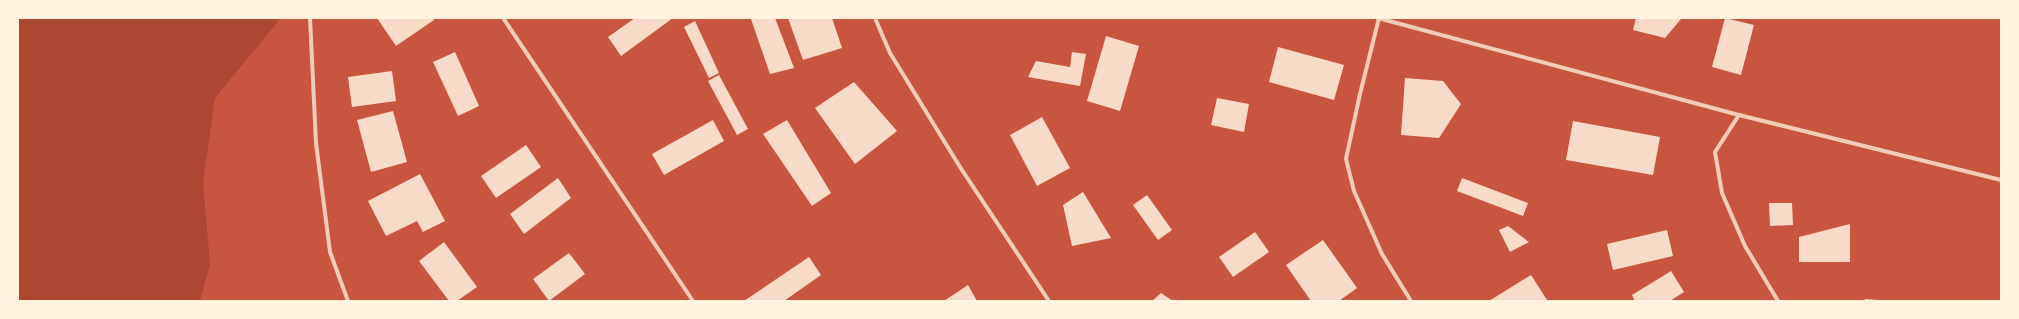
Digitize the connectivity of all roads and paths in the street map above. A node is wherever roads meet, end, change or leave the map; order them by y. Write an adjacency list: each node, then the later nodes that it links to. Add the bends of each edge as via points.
1 (310, 18): 7 (street, via 316,142 330,252)
2 (503, 18): 8 (street)
3 (875, 18): 9 (street, via 890,53 960,167)
4 (1379, 18): 5 (street); 10 (street, via 1346,159 1354,191 1382,254)
5 (1739, 115): 6 (street); 11 (street, via 1715,152 1722,194 1745,246)
6 (2001, 180)
7 (348, 301)
8 (693, 301)
9 (1048, 301)
10 (1411, 301)
11 (1778, 301)

